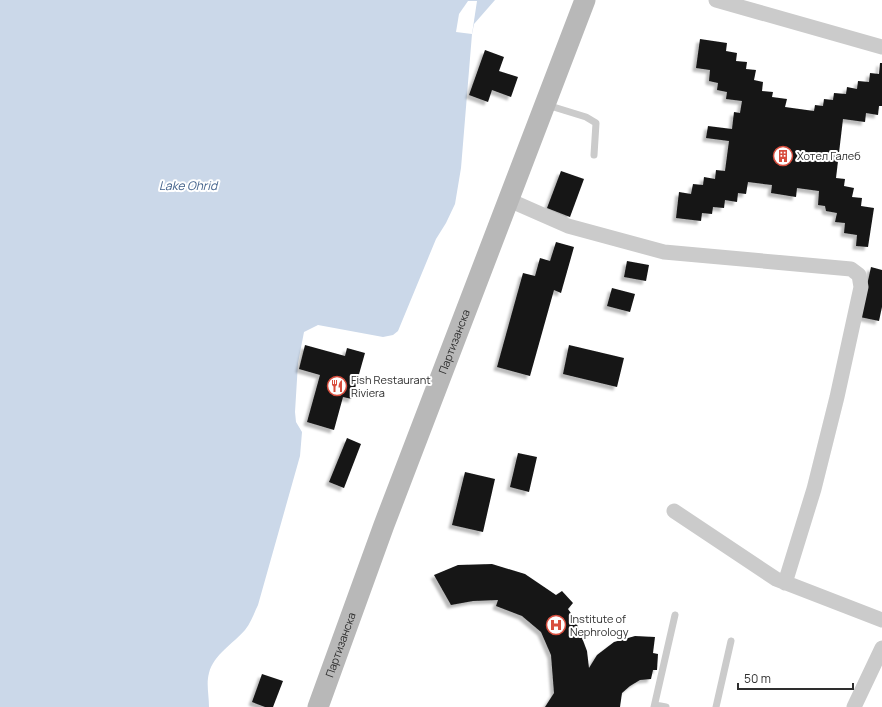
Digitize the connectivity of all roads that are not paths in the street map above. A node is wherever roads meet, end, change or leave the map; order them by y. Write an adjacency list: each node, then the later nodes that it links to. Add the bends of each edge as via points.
1 (585, 0): 4 (main road, Партизанска)
2 (716, 0): 3 (street)
3 (882, 47)
4 (545, 104): 5 (lane, via 596,122); 6 (main road, Партизанска)
5 (594, 155)
6 (509, 200): 8 (street, via 568,226 664,252 851,269 859,275 862,287 837,397 814,489); 14 (main road, Партизанска, via 384,525)
7 (674, 511): 8 (street)
8 (785, 583): 10 (street)
9 (675, 615): 13 (lane)
10 (882, 620)
11 (732, 641): 16 (lane)
12 (882, 648): 17 (street)
13 (655, 706): 15 (lane)
14 (318, 707)
15 (666, 707)
16 (716, 707)
17 (854, 707)

